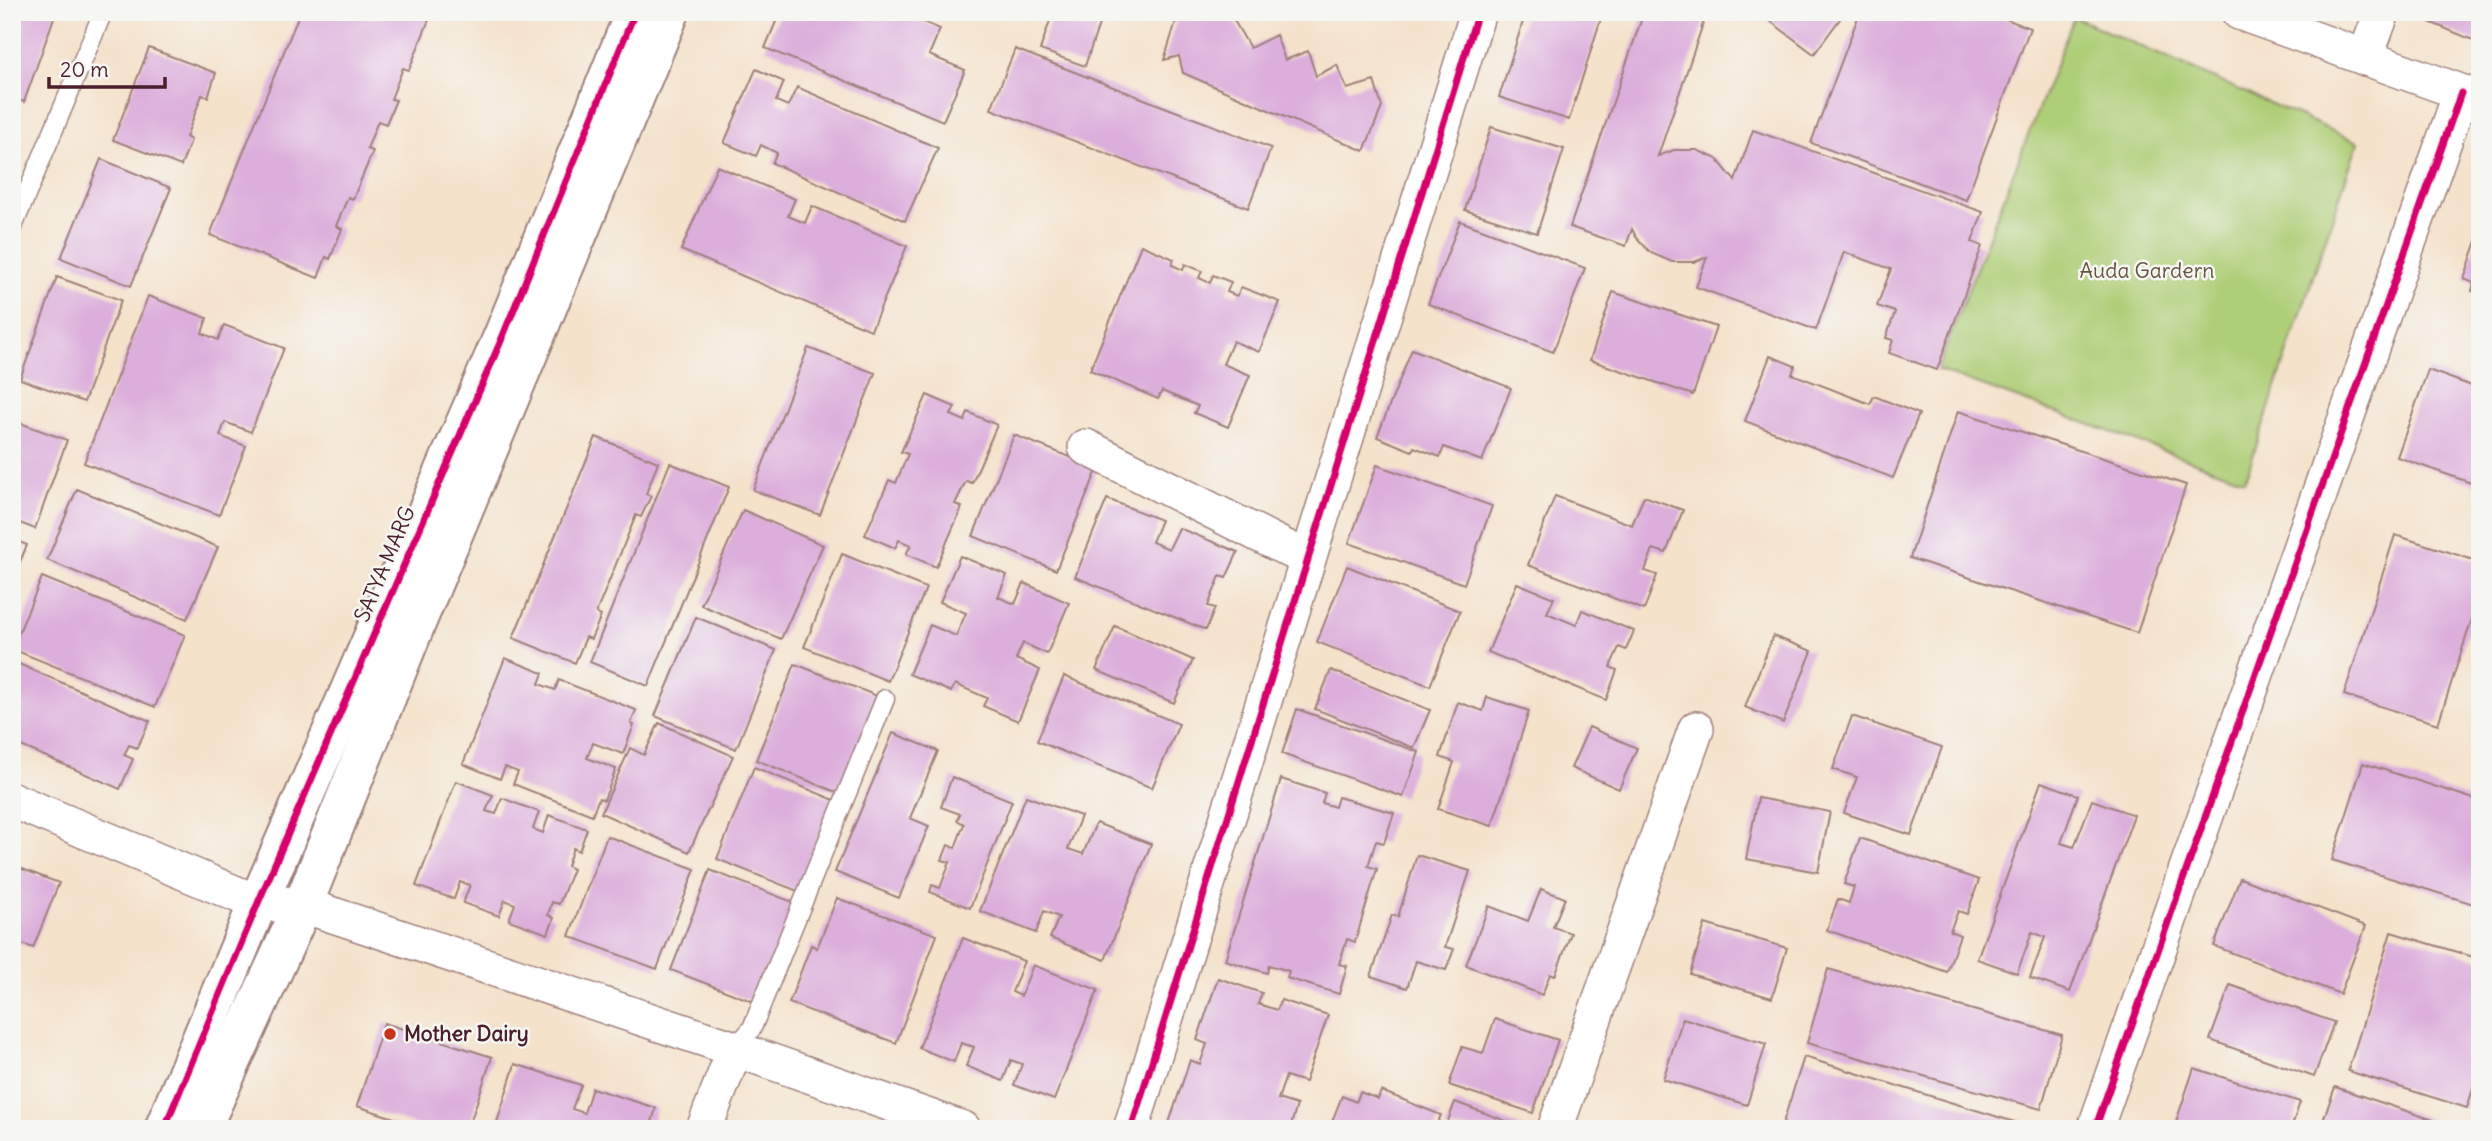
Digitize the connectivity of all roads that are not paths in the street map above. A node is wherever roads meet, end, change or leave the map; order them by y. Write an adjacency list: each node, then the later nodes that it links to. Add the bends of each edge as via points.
1 (103, 12): 9 (lane)
2 (635, 12): 15 (street, SATYA MARG, via 503,336)
3 (670, 12): 16 (street)
4 (1478, 12): 11 (street)
5 (2239, 12): 7 (street)
6 (2382, 12): 7 (street)
7 (2365, 58): 8 (street)
8 (2470, 96): 24 (street)
9 (12, 229)
10 (1086, 447): 11 (street)
11 (1308, 559): 22 (street)
12 (885, 699): 17 (lane, via 752,1028)
13 (1696, 729): 23 (street)
14 (12, 800): 15 (street)
15 (258, 903): 16 (street); 18 (street, SATYA MARG)
16 (303, 905): 17 (street); 19 (street)
17 (735, 1049): 20 (street); 21 (street)
18 (164, 1129)
19 (201, 1129)
20 (704, 1129)
21 (963, 1129)
22 (1131, 1129)
23 (1555, 1129)
24 (2095, 1129)

